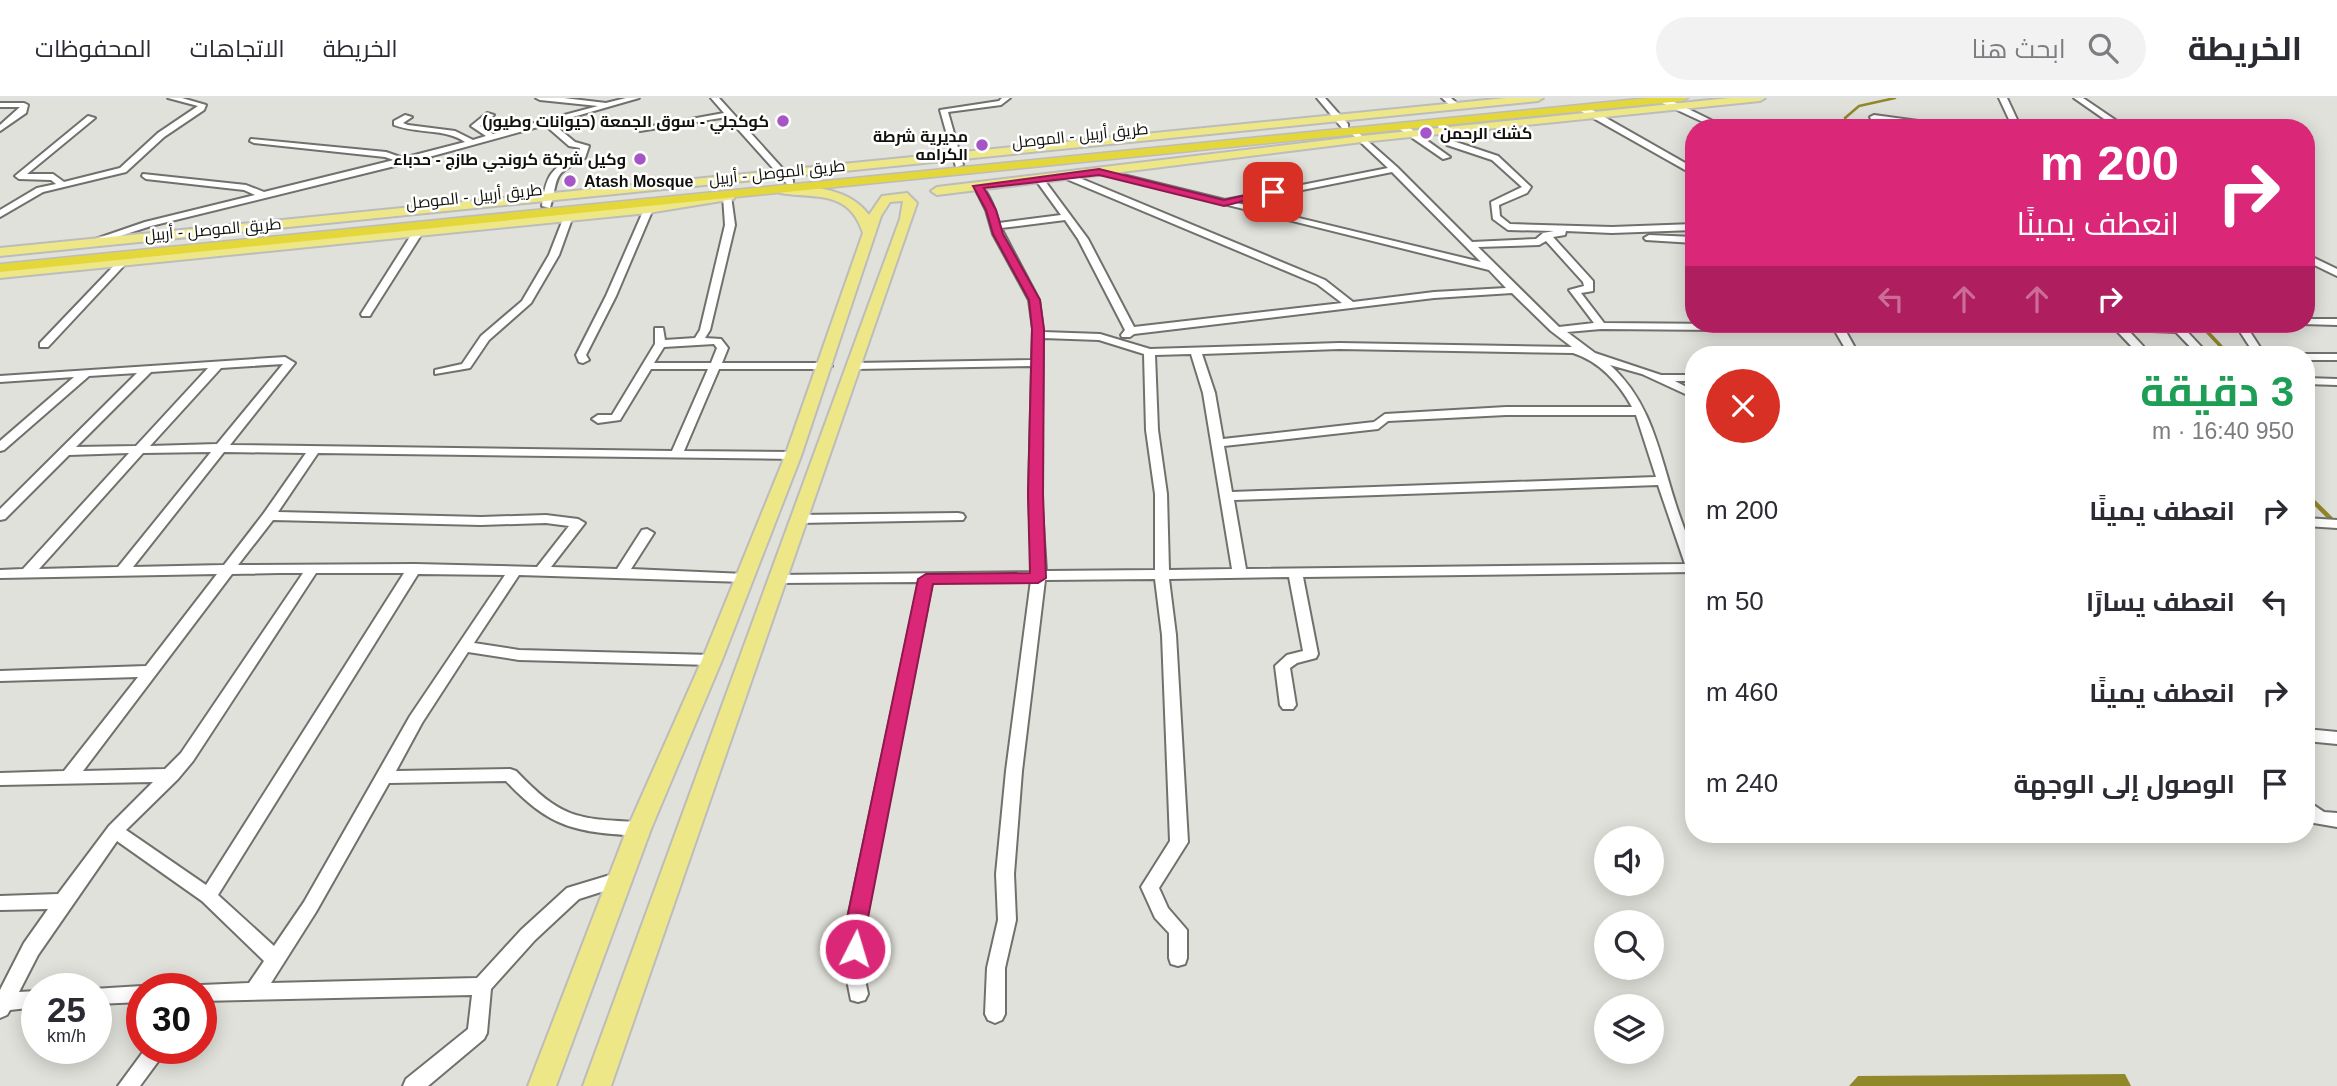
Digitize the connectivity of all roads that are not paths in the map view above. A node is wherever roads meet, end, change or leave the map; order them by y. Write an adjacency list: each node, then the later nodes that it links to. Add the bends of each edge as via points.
1 (172, 98): 47 (street, via 202,105 123,170)
2 (540, 98): 15 (street)
3 (635, 98): 15 (street)
4 (1006, 98): 38 (street, via 1001,103 944,110)
5 (1321, 98): 31 (street)
6 (1446, 98): 16 (street)
7 (1538, 98): 16 (main road)
8 (1620, 98): 31 (highway, طريق أربيل - الموصل)
9 (1760, 98): 13 (main road)
10 (2003, 98): 25 (street)
11 (2078, 98): 26 (street)
12 (719, 99): 18 (street)
13 (1680, 102): 17 (main road); 17 (highway, طريق الموصل - أربيل, via 1663,100); 23 (street)
14 (0, 105): 29 (street, via 24,105 23,111)
15 (608, 105): 27 (street)
16 (1456, 106): 31 (main road)
17 (1587, 112): 28 (highway, طريق الموصل - أربيل); 40 (street)
18 (729, 114): 30 (street); 45 (street)
19 (490, 115): 33 (street, via 475,126)
20 (408, 117): 35 (street, via 397,122 464,136)
21 (1874, 117): 24 (street)
22 (91, 118): 47 (street, via 19,176 53,177)
23 (1709, 119)
24 (1889, 119)
25 (2013, 119)
26 (2110, 119)
27 (546, 122): 33 (street); 54 (street, via 572,144 585,146 582,156 559,168 549,186)
28 (1441, 127): 32 (highway, طريق الموصل - أربيل); 62 (street, via 1454,146 1495,158 1527,187 1494,204 1496,217 1507,227)
29 (0, 129)
30 (640, 129)
31 (1350, 129): 32 (highway, طريق الموصل - أربيل); 38 (highway, طريق أربيل - الموصل); 39 (highway, طريق الموصل - أربيل); 41 (street); 42 (main road)
32 (1406, 130): 36 (street)
33 (492, 137): 35 (street)
34 (254, 141): 37 (street, via 386,155)
35 (471, 143): 37 (street)
36 (1446, 157)
37 (404, 161): 52 (street)
38 (957, 161): 45 (highway, طريق أربيل - الموصل)
39 (1020, 165): 49 (highway, طريق الموصل - أربيل); 50 (main road, via 974,175)
40 (1685, 167)
41 (1394, 169): 55 (street); 69 (street)
42 (1099, 172): 44 (main road); 55 (street)
43 (146, 176): 52 (street, via 247,188)
44 (1067, 176): 46 (main road); 79 (street, via 1321,282)
45 (786, 179): 54 (highway, طريق أربيل - الموصل)
46 (1039, 179): 48 (main road); 59 (street)
47 (62, 184): 57 (street, via 40,190)
48 (978, 186): 50 (main road); 61 (street)
49 (769, 190): 51 (highway, طريق الموصل - أربيل); 64 (main road, via 838,196 861,214)
50 (937, 191): 60 (main road)
51 (745, 193): 53 (main road); 67 (highway, طريق الموصل - أربيل)
52 (265, 196): 68 (street, via 148,224)
53 (727, 196): 56 (main road); 90 (street, via 730,225 705,330)
54 (548, 202): 67 (highway, طريق أربيل - الموصل); 68 (main road)
55 (1224, 203): 75 (street)
56 (648, 209): 58 (main road); 99 (street, via 581,355)
57 (0, 214)
58 (568, 216): 63 (main road); 107 (street, via 554,255 526,303 485,338 466,366)
59 (1068, 217): 61 (street); 89 (street, via 1108,282)
60 (906, 219): 64 (main road, via 910,200 890,197); 105 (main road)
61 (996, 226): 88 (street, via 1034,300)
62 (1685, 227)
63 (418, 232): 71 (main road); 80 (street)
64 (869, 232): 104 (main road)
65 (1546, 235): 66 (street, via 1567,232); 69 (street, via 1539,242); 83 (street, via 1588,281 1589,289 1574,290)
66 (1685, 239)
67 (227, 242): 71 (highway, طريق الموصل - أربيل); 72 (highway, طريق أربيل - الموصل)
68 (88, 244): 70 (main road)
69 (1469, 245): 75 (street)
70 (0, 252)
71 (127, 258): 74 (highway, طريق الموصل - أربيل); 77 (main road); 92 (street)
72 (0, 261)
73 (2315, 262): 76 (street)
74 (0, 268)
75 (1494, 268): 78 (street)
76 (2337, 273)
77 (0, 274)
78 (1517, 290): 79 (street); 86 (street)
79 (1351, 305): 89 (street)
80 (366, 314)
81 (2315, 322): 82 (street)
82 (2337, 322)
83 (1601, 326): 84 (street); 86 (street)
84 (1685, 326)
85 (659, 330): 91 (street)
86 (1558, 330): 96 (street)
87 (2184, 333): 93 (street)
88 (1038, 335): 89 (street); 100 (street)
89 (1126, 336): 95 (street)
90 (698, 341): 91 (street); 103 (street, via 717,341 723,348)
91 (660, 344): 102 (street)
92 (44, 345)
93 (2196, 346)
94 (1196, 351): 95 (street); 96 (street, via 1406,346 1574,350); 117 (street, via 1209,393)
95 (1149, 352): 147 (street, via 1152,430 1161,494)
96 (1596, 357): 109 (street); 115 (street, via 1622,381)
97 (2315, 357): 98 (street)
98 (2337, 357)
99 (583, 360)
100 (1036, 363): 105 (street); 149 (street)
101 (217, 365): 106 (street); 119 (street); 120 (street, via 289,363)
102 (648, 366): 103 (street); 116 (street, via 616,418)
103 (717, 366): 104 (street); 123 (street)
104 (826, 366): 124 (main road)
105 (855, 366): 130 (main road)
106 (148, 369): 108 (street); 122 (street)
107 (439, 372)
108 (85, 374): 111 (street); 118 (street)
109 (1658, 378): 110 (street); 114 (street)
110 (1685, 378)
111 (0, 379)
112 (2315, 381): 113 (street)
113 (2337, 382)
114 (1685, 391)
115 (1640, 410): 117 (street, via 1385,418 1378,425); 125 (street)
116 (598, 419)
117 (1216, 443): 126 (street)
118 (0, 447)
119 (141, 448): 120 (street); 122 (street); 143 (street)
120 (219, 448): 121 (street); 141 (street)
121 (315, 449): 123 (street); 128 (street)
122 (66, 451): 127 (street)
123 (676, 455): 124 (street)
124 (793, 456): 148 (main road)
125 (1663, 481): 126 (street); 133 (street)
126 (1227, 496): 146 (street)
127 (0, 516)
128 (269, 516): 138 (street); 140 (street, via 578,523)
129 (958, 517): 130 (street)
130 (798, 519): 150 (main road)
131 (2315, 523): 132 (street)
132 (2337, 524)
133 (1685, 527)
134 (647, 533): 142 (street)
135 (313, 568): 136 (street); 138 (street); 159 (street)
136 (415, 568): 139 (street); 168 (street)
137 (1685, 568): 144 (street)
138 (228, 569): 141 (street); 154 (street)
139 (516, 569): 140 (street); 152 (street)
140 (542, 569): 142 (street)
141 (122, 571): 143 (street)
142 (622, 572): 148 (street)
143 (27, 573): 145 (street)
144 (1295, 573): 146 (street); 156 (street, via 1311,654 1282,666)
145 (0, 574)
146 (1240, 575): 147 (street)
147 (1162, 576): 149 (street); 171 (street, via 1179,842 1150,887 1161,913 1178,930)
148 (745, 578): 153 (main road)
149 (1038, 578): 151 (street); 179 (street, via 1014,771 1005,874 1007,920 996,968)
150 (777, 579): 151 (street); 184 (main road)
151 (926, 579): 176 (street, via 855,928)
152 (465, 647): 153 (street, via 519,655); 161 (street)
153 (712, 660): 165 (main road)
154 (150, 671): 155 (street); 160 (street)
155 (0, 676)
156 (1288, 705)
157 (2315, 736): 158 (street)
158 (2337, 738)
159 (172, 775): 160 (street); 166 (street)
160 (69, 777): 162 (street)
161 (383, 777): 165 (street, via 510,775 537,804 576,825); 172 (street, via 310,907)
162 (0, 779)
163 (2315, 814): 164 (street)
164 (2337, 820)
165 (639, 829): 167 (main road)
166 (115, 831): 168 (street); 169 (street)
167 (620, 879): 173 (street, via 573,893); 183 (main road)
168 (208, 896): 172 (street)
169 (63, 901): 170 (street); 178 (street)
170 (0, 903)
171 (1178, 958)
172 (275, 959): 174 (street)
173 (482, 986): 174 (street); 182 (street, via 477,1033)
174 (254, 992): 175 (street)
175 (217, 993)
176 (858, 994)
177 (21, 1001): 178 (street)
178 (2, 1004)
179 (995, 1014)
180 (145, 1064): 181 (street)
181 (128, 1086)
182 (413, 1086)
183 (542, 1086)
184 (597, 1086)

